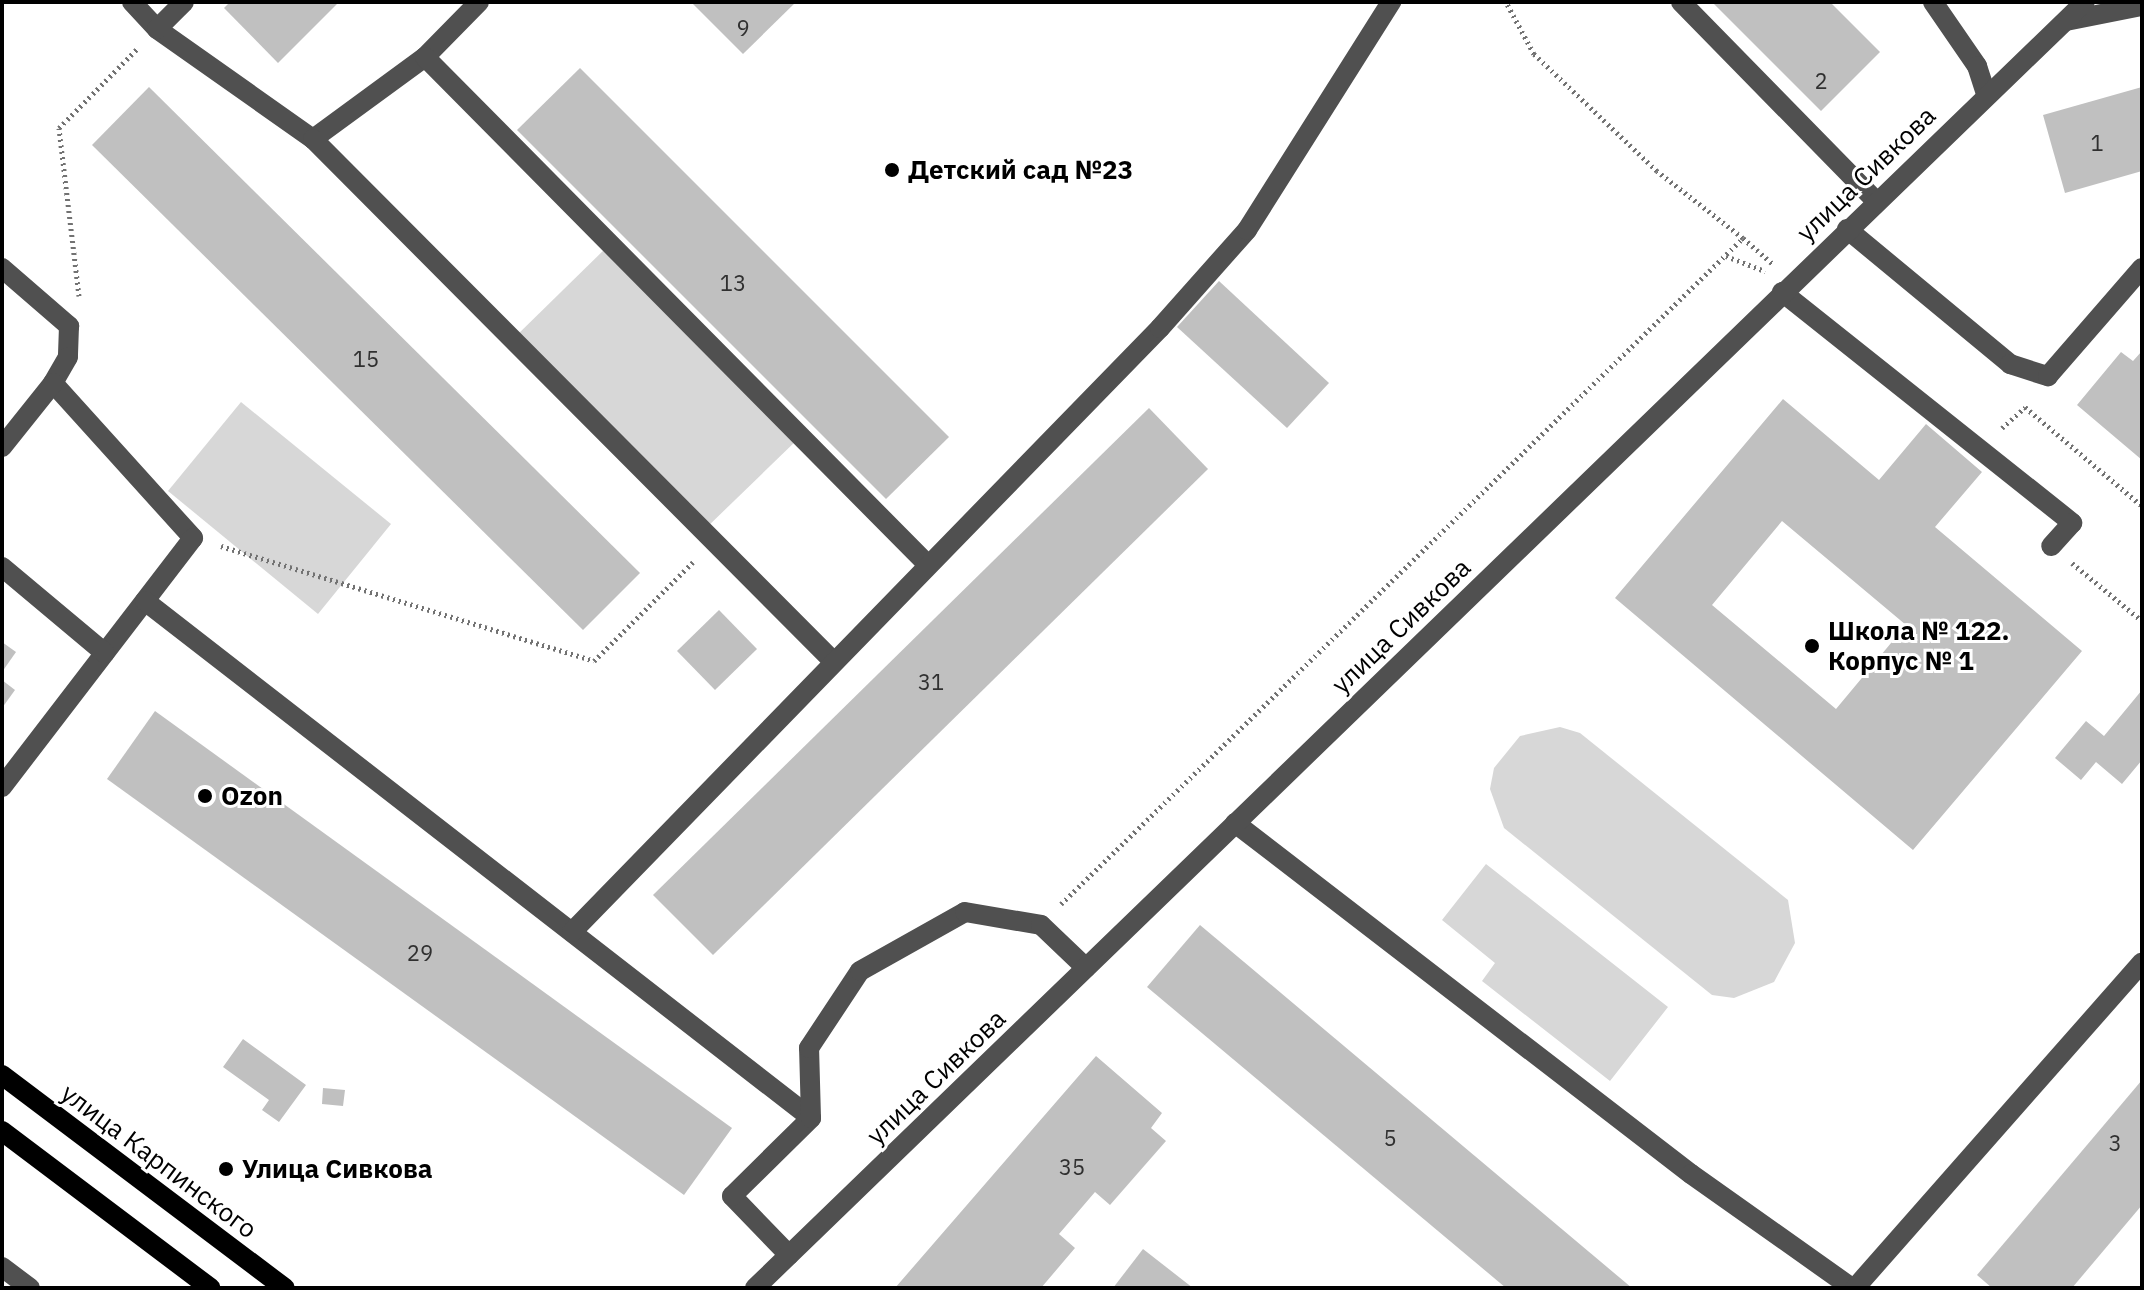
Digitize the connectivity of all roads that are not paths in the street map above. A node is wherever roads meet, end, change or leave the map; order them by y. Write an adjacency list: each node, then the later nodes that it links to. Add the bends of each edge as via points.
1 (132, 2): 10 (street)
2 (184, 2): 10 (street)
3 (479, 2): 11 (street)
4 (1391, 2): 22 (street, via 1247,230 1160,328)
5 (1681, 2): 14 (street)
6 (1933, 2): 12 (street, via 1977,66)
7 (2085, 2): 9 (street, улица Сивкова)
8 (2142, 6): 9 (street)
9 (2066, 12): 12 (street, улица Сивкова)
10 (157, 29): 13 (street)
11 (425, 57): 13 (street); 22 (street)
12 (1986, 94): 14 (street, улица Сивкова)
13 (313, 139): 26 (street)
14 (1876, 201): 15 (street, улица Сивкова)
15 (1847, 229): 17 (street, via 2010,364 2048,376); 18 (street, улица Сивкова)
16 (2, 268): 19 (street, via 69,326 68,357)
17 (2142, 268)
18 (1787, 287): 21 (street, via 2072,523); 28 (street, улица Сивкова)
19 (53, 383): 20 (street); 24 (street, via 193,538)
20 (2, 447)
21 (2051, 546)
22 (928, 565): 26 (street)
23 (2, 567): 25 (street)
24 (145, 601): 25 (street); 29 (street)
25 (105, 653): 27 (street)
26 (834, 662): 29 (street)
27 (2, 787)
28 (1235, 823): 31 (street, улица Сивкова); 41 (street, via 1691,1174)
29 (572, 932): 33 (street)
30 (2142, 963): 41 (street)
31 (1086, 968): 33 (street, via 1041,925 965,912 860,971 809,1048); 35 (street, улица Сивкова)
32 (2, 1075): 39 (main road, улица Карпинского)
33 (811, 1118): 35 (street, via 732,1196)
34 (2, 1131): 38 (main road)
35 (789, 1255): 40 (street, улица Сивкова)
36 (2, 1267): 37 (street)
37 (30, 1288)
38 (210, 1288)
39 (285, 1288)
40 (755, 1288)
41 (1854, 1288)

